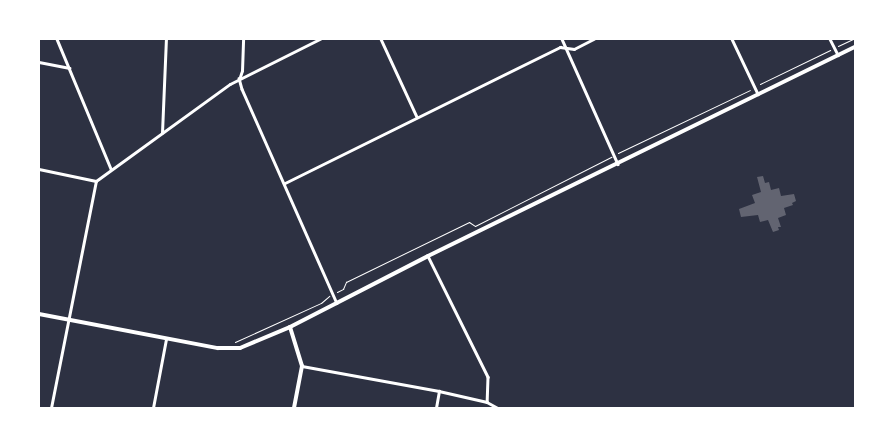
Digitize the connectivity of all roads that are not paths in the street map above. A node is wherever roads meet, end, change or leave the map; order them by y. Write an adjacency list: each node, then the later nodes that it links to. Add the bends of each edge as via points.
1 (57, 39): 14 (street)
2 (166, 39): 18 (street)
3 (243, 39): 15 (street)
4 (320, 39): 15 (street)
5 (381, 39): 17 (street)
6 (562, 39): 11 (street)
7 (594, 39): 11 (street, via 574,49)
8 (732, 39): 16 (street)
9 (830, 39): 12 (street)
10 (855, 46): 12 (main road)
11 (566, 47): 17 (street, via 560,47); 19 (street)
12 (838, 55): 16 (main road)
13 (39, 62): 14 (street)
14 (69, 68): 21 (street)
15 (239, 78): 18 (street); 23 (street)
16 (758, 95): 19 (main road)
17 (418, 117): 23 (street)
18 (162, 133): 21 (street)
19 (618, 164): 24 (main road)
20 (39, 169): 22 (street)
21 (111, 170): 22 (street)
22 (96, 181): 27 (street)
23 (285, 183): 25 (street)
24 (428, 256): 25 (main road); 32 (street, via 488,377)
25 (337, 303): 28 (main road)
26 (39, 314): 27 (main road)
27 (68, 320): 29 (main road); 33 (street)
28 (290, 327): 29 (main road, via 229,350); 30 (main road)
29 (166, 339): 34 (street)
30 (302, 366): 31 (street); 35 (main road)
31 (439, 392): 32 (street); 36 (street)
32 (487, 402): 37 (street)
33 (51, 408)
34 (152, 408)
35 (294, 408)
36 (436, 408)
37 (498, 408)

